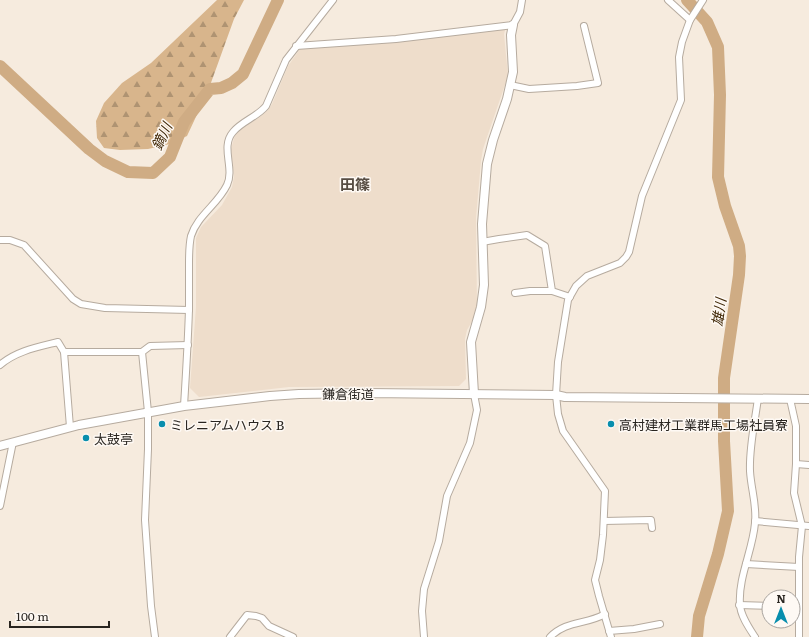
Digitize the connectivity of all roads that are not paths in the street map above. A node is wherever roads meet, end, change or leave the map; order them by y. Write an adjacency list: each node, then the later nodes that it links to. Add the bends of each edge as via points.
1 (334, 0): 8 (street)
2 (522, 0): 6 (street, via 520,12)
3 (668, 0): 5 (street)
4 (703, 0): 5 (street)
5 (690, 20): 14 (street, via 679,57 681,100 642,196 629,252 620,263 587,276 576,286)
6 (512, 25): 8 (street, via 396,39); 9 (street, via 513,72)
7 (584, 26): 9 (street, via 598,83 529,89)
8 (296, 46): 15 (street, via 286,60 266,106 233,131 228,138 228,182 222,194 195,226 191,238)
9 (510, 85): 11 (street, via 487,164)
10 (0, 240): 15 (street, via 10,240 24,245 73,299 81,304 105,308)
11 (482, 242): 12 (street, via 527,235 545,246); 20 (street, via 484,285 471,342)
12 (552, 291): 13 (street); 14 (street)
13 (515, 293)
14 (570, 297): 21 (street, via 558,362)
15 (189, 310): 16 (street)
16 (188, 345): 18 (street, via 150,346); 25 (street)
17 (64, 352): 18 (street); 19 (street, via 58,342 9,357); 27 (street)
18 (142, 352): 26 (street)
19 (0, 365)
20 (474, 394): 21 (street, 鎌倉街道); 25 (street, 鎌倉街道, via 299,394); 48 (street, via 477,410 470,443 447,496 439,541 424,589)
21 (556, 395): 22 (street, 鎌倉街道); 33 (street, via 563,431 605,491)
22 (754, 398): 23 (street); 34 (street, via 750,472 756,506)
23 (790, 399): 24 (street); 30 (street, via 796,426)
24 (809, 399)
25 (184, 406): 26 (street, 鎌倉街道)
26 (148, 412): 27 (street, 鎌倉街道); 45 (street, via 145,520)
27 (70, 427): 28 (street, 鎌倉街道)
28 (13, 442): 29 (street, 鎌倉街道); 32 (street)
29 (0, 446)
30 (796, 464): 31 (street); 35 (street, via 794,493)
31 (809, 465)
32 (0, 506)
33 (604, 521): 36 (street, via 651,520); 42 (street, via 595,580)
34 (755, 521): 35 (street); 37 (street)
35 (806, 526): 38 (street)
36 (652, 528)
37 (746, 564): 38 (street); 40 (street)
38 (799, 567): 39 (street)
39 (797, 589)
40 (740, 605): 41 (street); 50 (street, via 747,625)
41 (761, 606)
42 (605, 614): 44 (street); 49 (street, via 596,620 566,626)
43 (660, 624): 44 (street)
44 (610, 634)
45 (155, 637)
46 (230, 637): 47 (street, via 247,615 262,618 269,626)
47 (293, 637)
48 (424, 637)
49 (550, 637)
50 (755, 637)

